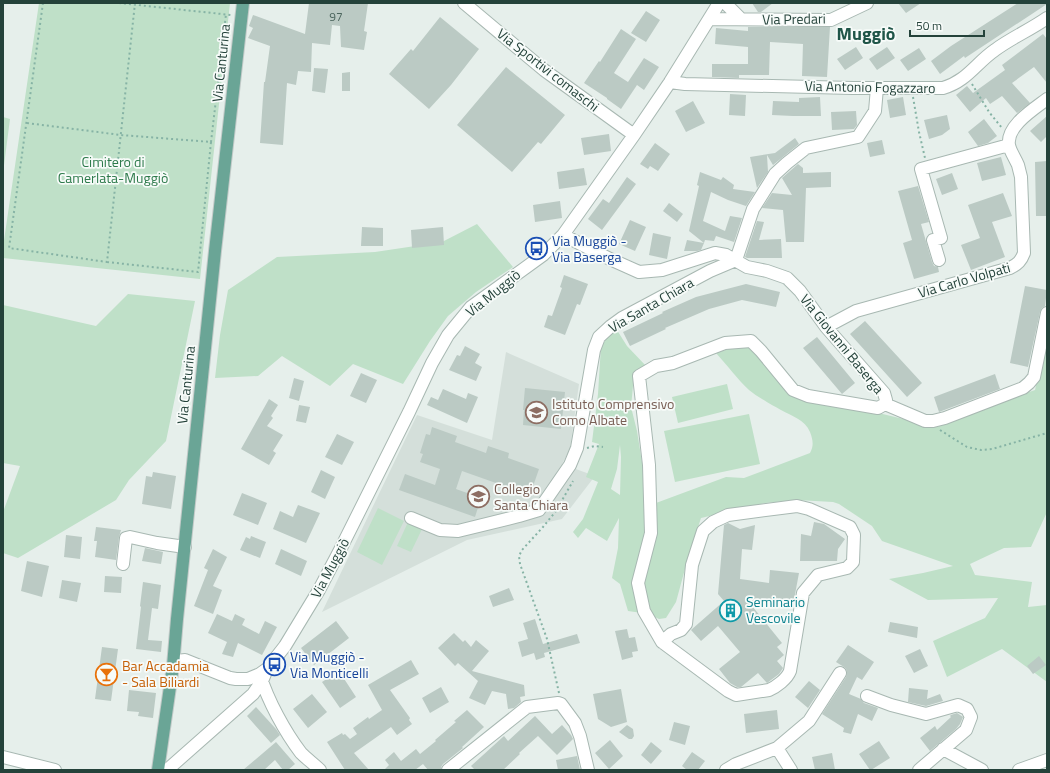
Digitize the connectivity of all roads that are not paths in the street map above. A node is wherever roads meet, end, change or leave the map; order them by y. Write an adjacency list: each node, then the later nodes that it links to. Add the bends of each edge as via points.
1 (243, 3): 21 (main road, Via Canturina)
2 (464, 3): 12 (street, Via Sportivi comaschi, via 544,70)
3 (719, 3): 7 (street, Via Muggiò)
4 (725, 3): 8 (street)
5 (867, 3): 8 (street, Via Predari, via 831,20)
6 (1047, 18): 10 (street, Via Antonio Fogazzaro, via 994,50 967,76 950,86)
7 (709, 19): 8 (street, Via Predari); 9 (street, Via Muggiò)
8 (741, 19)
9 (670, 82): 10 (street, Via Antonio Fogazzaro); 12 (street, Via Muggiò)
10 (877, 88): 15 (street, via 875,111 858,138 806,148 775,174 753,209)
11 (1047, 98): 13 (street, via 1018,122 1011,132)
12 (634, 135): 14 (street, Via Muggiò)
13 (1009, 141): 16 (street, via 921,169 940,238 933,240); 18 (street, Via Carlo Volpati, via 1021,177 1024,253 1020,261 1003,270 856,311)
14 (563, 234): 15 (street, Via Giovanni Baserga, via 639,272 662,270 715,253); 28 (street, Via Muggiò, via 543,254 472,307 448,335 322,583 285,646)
15 (736, 260): 18 (street, Via Giovanni Baserga, via 747,267 787,278 800,291); 20 (street, Via Santa Chiara, via 622,318 599,337 594,350 577,448 570,465 539,510 458,531 440,530)
16 (939, 260)
17 (1047, 313): 19 (street, via 1034,377 1022,388 933,421 925,421)
18 (826, 327): 19 (street, Via Giovanni Baserga, via 884,393)
19 (885, 404): 23 (street, Via Giovanni Baserga, via 878,408 808,396 793,390 751,341 725,343 673,363 656,366 639,376 649,465 651,533 638,583 644,611)
20 (411, 518)
21 (184, 547): 22 (street, via 126,538); 24 (main road, Via Canturina)
22 (123, 564)
23 (662, 642): 23 (street, Via Giovanni Baserga, via 736,695 773,688 790,671 803,593 818,575 847,568 853,562 854,535 850,527 797,506 728,515 713,522 703,531 692,565 686,624)
24 (175, 643): 25 (street); 26 (main road, Via Canturina)
25 (188, 661): 26 (street, via 178,661); 28 (street, via 230,678 248,679)
26 (173, 666): 35 (main road, Via Canturina)
27 (840, 673): 30 (street, via 809,721)
28 (263, 674): 36 (street, Via Muggiò, via 252,694); 37 (street, via 271,705 302,753)
29 (867, 696): 31 (street, via 926,714 958,705 967,709 971,717 966,730)
30 (777, 748): 40 (street); 41 (street)
31 (943, 749): 42 (street); 43 (street)
32 (3, 757): 34 (street)
33 (1047, 760): 44 (street)
34 (54, 770)
35 (158, 770)
36 (167, 770)
37 (320, 770)
38 (448, 770): 39 (street, via 526,707 563,702 580,736)
39 (588, 770)
40 (726, 770)
41 (791, 770)
42 (919, 770)
43 (982, 770)
44 (1019, 770)

